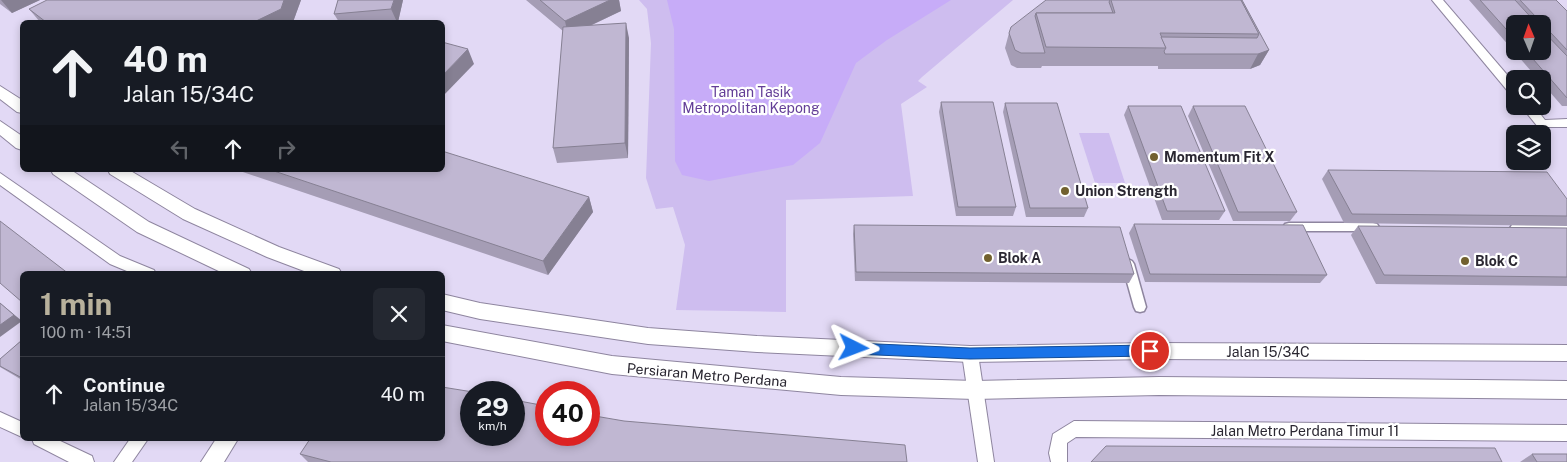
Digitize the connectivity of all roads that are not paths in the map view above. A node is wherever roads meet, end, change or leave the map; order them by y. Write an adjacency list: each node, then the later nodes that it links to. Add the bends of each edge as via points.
1 (1437, 0): 2 (street)
2 (1506, 81)
3 (0, 91): 4 (street)
4 (20, 106)
5 (1534, 115): 6 (street, via 1542,124)
6 (1567, 123)
7 (0, 127): 8 (street)
8 (20, 142)
9 (62, 172): 18 (street, via 143,227)
10 (119, 172): 19 (street, via 189,214 273,252)
11 (0, 178): 17 (street, via 115,260)
12 (1274, 227): 13 (street)
13 (1389, 227)
14 (1508, 228): 15 (street)
15 (1567, 228)
16 (1124, 254): 21 (street)
17 (142, 271)
18 (237, 271)
19 (325, 271)
20 (445, 303): 23 (street, via 547,322 648,336)
21 (1140, 307)
22 (445, 334): 25 (street, Persiaran Metro Perdana, via 639,369 841,386)
23 (970, 354): 24 (street, Jalan 15/34C, via 1150,351); 25 (street)
24 (1567, 354)
25 (975, 390): 26 (street, via 1159,386); 37 (street)
26 (1567, 390)
27 (0, 419): 28 (street)
28 (20, 429)
29 (1567, 433): 33 (street, Jalan Metro Perdana Timur 11, via 1074,429 1059,439)
30 (44, 441): 34 (street)
31 (138, 441): 35 (street)
32 (227, 441): 36 (street)
33 (1058, 457)
34 (86, 462)
35 (122, 462)
36 (212, 462)
37 (986, 462)

